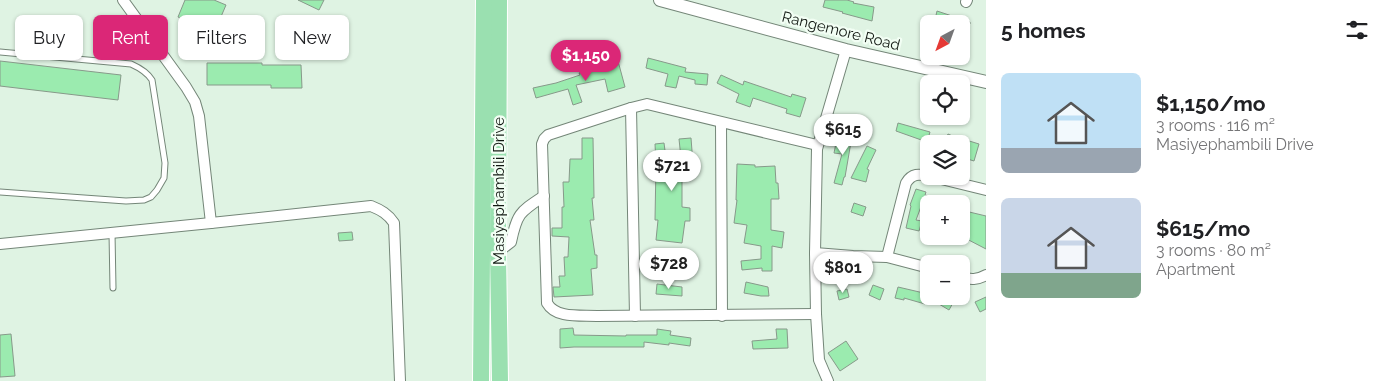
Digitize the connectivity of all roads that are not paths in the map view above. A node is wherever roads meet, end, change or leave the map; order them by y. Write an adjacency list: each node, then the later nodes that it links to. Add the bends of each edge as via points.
1 (124, 0): 16 (street, via 194,102 199,116)
2 (484, 0): 30 (main road, Masiyephambili Drive)
3 (499, 0): 19 (main road, Masiyephambili Drive)
4 (660, 0): 5 (street, Rangemore Road)
5 (846, 50): 7 (street, Rangemore Road); 10 (street)
6 (0, 52): 14 (lane, via 131,64 141,68 152,80 165,163 164,178 157,190 144,200)
7 (986, 82)
8 (631, 108): 9 (street, via 652,105); 15 (street, via 546,136 542,144); 27 (street)
9 (721, 123): 10 (street); 28 (street)
10 (817, 144): 20 (street)
11 (920, 174): 21 (street, via 906,183)
12 (966, 185): 13 (street)
13 (986, 190)
14 (0, 192)
15 (544, 196): 19 (street, via 519,215 511,242); 27 (street, via 549,306 562,314)
16 (211, 223): 17 (street); 29 (street, via 371,206 390,217 394,224)
17 (112, 233): 18 (street); 25 (lane)
18 (0, 244)
19 (498, 252): 31 (main road, Masiyephambili Drive)
20 (815, 253): 21 (street); 26 (street)
21 (887, 257): 22 (street)
22 (920, 266)
23 (986, 275): 24 (street)
24 (970, 279)
25 (113, 288)
26 (816, 314): 28 (street); 32 (street, via 819,360)
27 (635, 316): 28 (street)
28 (722, 316)
29 (400, 381)
30 (481, 381)
31 (500, 381)
32 (828, 381)

